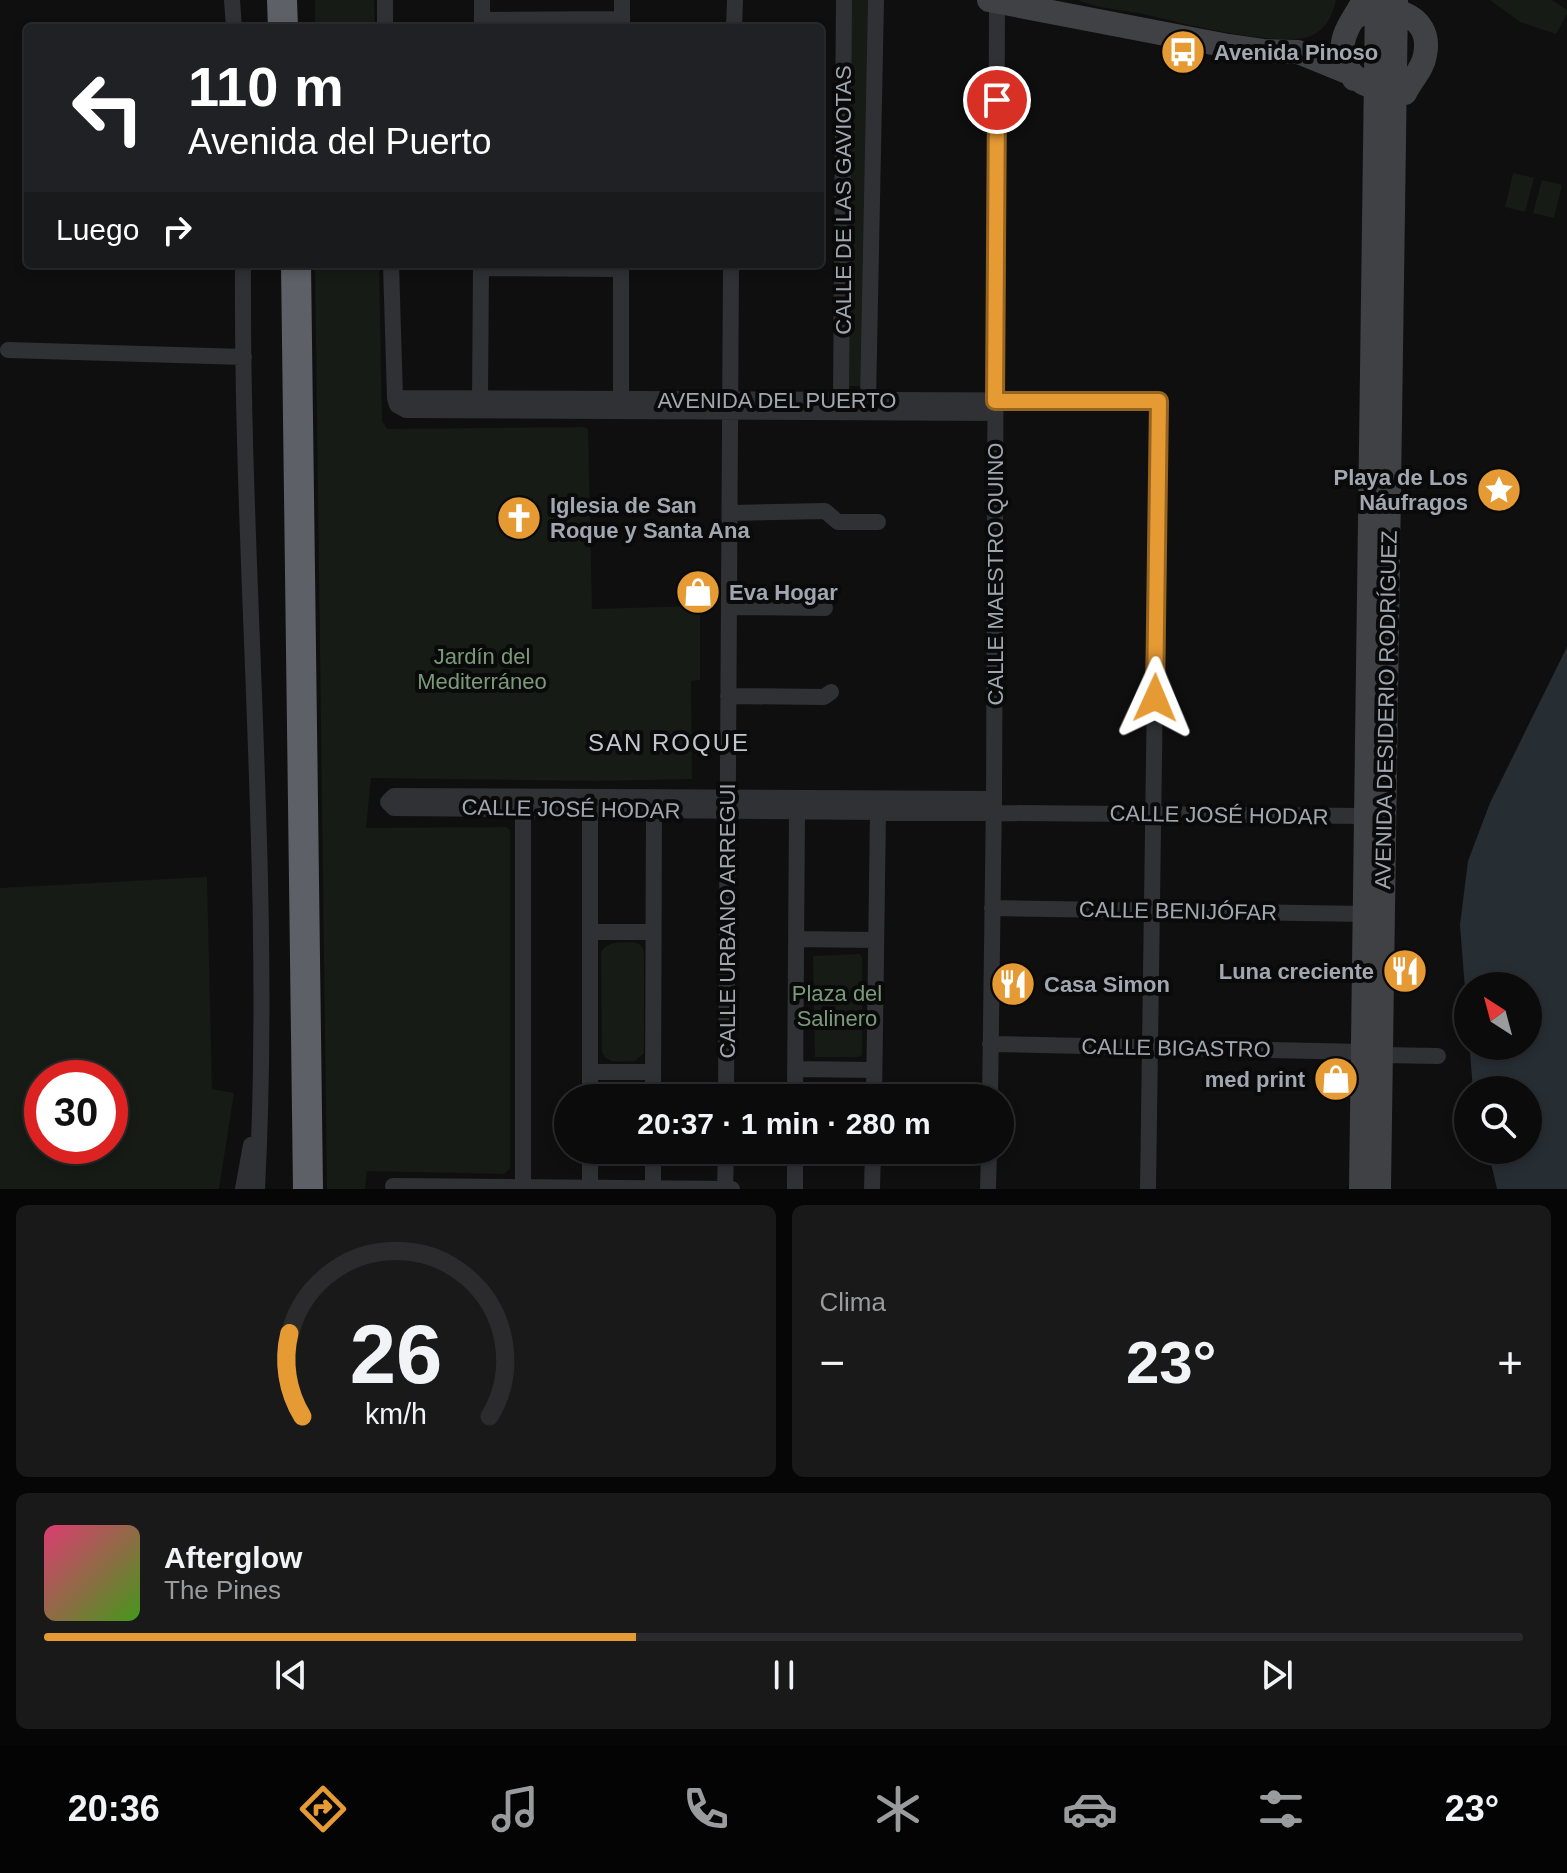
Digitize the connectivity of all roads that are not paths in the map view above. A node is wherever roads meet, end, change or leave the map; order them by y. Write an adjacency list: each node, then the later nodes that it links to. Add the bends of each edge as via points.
1 (232, 0): 13 (street)
2 (282, 0): 14 (highway)
3 (293, 0): 15 (highway)
4 (385, 0): 16 (street)
5 (482, 0): 17 (street)
6 (622, 0): 18 (street)
7 (735, 0): 19 (street)
8 (844, 0): 35 (street, CALLE DE LAS GAVIOTAS)
9 (876, 0): 36 (street, CALLE DE LAS GAVIOTAS)
10 (993, 1): 11 (street); 38 (street, CALLE MAESTRO QUINO)
11 (1060, 7): 20 (street, via 1228,46)
12 (1373, 8): 20 (street, via 1327,41); 21 (street, via 1344,34 1343,55); 22 (street); 22 (street, via 1415,18 1424,34 1426,53 1418,71)
13 (234, 24)
14 (283, 24)
15 (293, 24)
16 (385, 24)
17 (482, 24): 18 (street)
18 (622, 24)
19 (734, 24)
20 (1298, 52): 21 (street)
21 (1352, 74): 22 (street, via 1363,83); 23 (street)
22 (1394, 85): 23 (street); 23 (street)
23 (1385, 116): 53 (street, AVENIDA DESIDERIO RODRÍGUEZ); 63 (street, AVENIDA DESIDERIO RODRÍGUEZ)
24 (243, 268): 31 (street)
25 (296, 268): 87 (highway)
26 (391, 268): 32 (street)
27 (481, 268): 33 (street)
28 (621, 268): 34 (street)
29 (731, 268): 37 (street, CALLE URBANO ARREGUI)
30 (8, 350): 31 (street)
31 (244, 357): 75 (street, via 260,874)
32 (395, 398): 33 (street, AVENIDA DEL PUERTO); 37 (street, AVENIDA DEL PUERTO, via 411,411)
33 (480, 399): 34 (street, AVENIDA DEL PUERTO)
34 (621, 399): 37 (street, AVENIDA DEL PUERTO)
35 (841, 400): 36 (street, AVENIDA DEL PUERTO); 37 (street, AVENIDA DEL PUERTO)
36 (868, 400): 38 (street, AVENIDA DEL PUERTO)
37 (730, 406): 38 (street, AVENIDA DEL PUERTO); 39 (street, CALLE URBANO ARREGUI)
38 (995, 407): 47 (street, CALLE MAESTRO QUINO); 52 (street, AVENIDA DEL PUERTO, via 1159,401)
39 (730, 513): 40 (street, via 825,511 838,522); 41 (street, CALLE URBANO ARREGUI)
40 (878, 522)
41 (729, 607): 42 (street); 44 (street, CALLE URBANO ARREGUI)
42 (825, 608)
43 (831, 692): 44 (street, via 824,697)
44 (728, 696): 46 (street, CALLE URBANO ARREGUI)
45 (523, 803): 45 (street, CALLE JOSÉ HODAR, via 394,796 388,802 394,808); 46 (street, CALLE JOSÉ HODAR); 48 (street, CALLE JOSÉ HODAR); 83 (street)
46 (728, 804): 47 (street, CALLE JOSÉ HODAR); 49 (street, CALLE JOSÉ HODAR); 50 (street, CALLE JOSÉ HODAR); 71 (street, CALLE URBANO ARREGUI)
47 (994, 806): 51 (street, CALLE JOSÉ HODAR); 52 (street, CALLE JOSÉ HODAR); 54 (street, CALLE MAESTRO QUINO)
48 (590, 809): 49 (street, CALLE JOSÉ HODAR); 57 (street)
49 (654, 810): 58 (street)
50 (797, 811): 51 (street, CALLE JOSÉ HODAR); 59 (street)
51 (878, 812): 60 (street)
52 (1153, 814): 53 (street, CALLE JOSÉ HODAR); 55 (street)
53 (1366, 816): 56 (street, AVENIDA DESIDERIO RODRÍGUEZ)
54 (992, 908): 55 (street, CALLE BENIJÓFAR); 61 (street, CALLE MAESTRO QUINO)
55 (1152, 911): 56 (street, CALLE BENIJÓFAR); 62 (street)
56 (1365, 914): 63 (street, AVENIDA DESIDERIO RODRÍGUEZ)
57 (590, 932): 58 (street); 67 (street)
58 (653, 932): 68 (street)
59 (796, 939): 60 (street); 65 (street)
60 (876, 940): 66 (street)
61 (990, 1044): 62 (street, CALLE BIGASTRO); 74 (street, CALLE MAESTRO QUINO)
62 (1150, 1048): 63 (street, CALLE BIGASTRO); 94 (street)
63 (1372, 1054): 64 (street, CALLE BIGASTRO); 95 (street, AVENIDA DESIDERIO RODRÍGUEZ); 96 (street, AVENIDA DESIDERIO RODRÍGUEZ)
64 (1438, 1056)
65 (795, 1069): 66 (street); 72 (street)
66 (874, 1070): 73 (street)
67 (590, 1072): 68 (street); 69 (street)
68 (653, 1072): 70 (street)
69 (590, 1084)
70 (653, 1084)
71 (726, 1084)
72 (795, 1084)
73 (874, 1084)
74 (990, 1084)
75 (261, 1092): 85 (street); 86 (street)
76 (590, 1164): 84 (street)
77 (653, 1164): 88 (street)
78 (726, 1164): 89 (street)
79 (795, 1164): 91 (street)
80 (873, 1164): 92 (street)
81 (989, 1164): 93 (street)
82 (393, 1186): 83 (street)
83 (523, 1188): 84 (street)
84 (590, 1188): 88 (street)
85 (243, 1189)
86 (257, 1189)
87 (308, 1189)
88 (653, 1189): 89 (street)
89 (725, 1189): 90 (street)
90 (732, 1189)
91 (795, 1189)
92 (872, 1189)
93 (988, 1189)
94 (1148, 1189)
95 (1361, 1189)
96 (1379, 1189)

